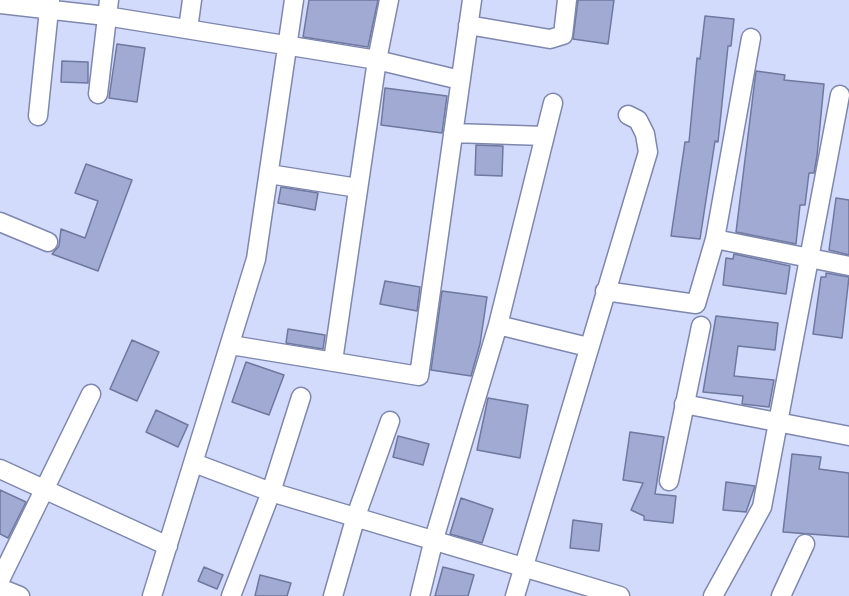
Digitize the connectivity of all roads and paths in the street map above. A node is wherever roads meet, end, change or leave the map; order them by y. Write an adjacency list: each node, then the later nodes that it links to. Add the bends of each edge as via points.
1 (192, 0): 10 (street)
2 (294, 0): 12 (street)
3 (389, 0): 13 (street)
4 (472, 0): 9 (street)
5 (567, 0): 9 (street, via 563,35 550,39)
6 (0, 4): 7 (street)
7 (49, 5): 8 (street); 18 (street)
8 (108, 8): 10 (street); 15 (street)
9 (468, 25): 14 (street)
10 (188, 29): 12 (street)
11 (751, 38): 25 (street)
12 (287, 47): 13 (street); 22 (street)
13 (377, 60): 14 (street); 23 (street)
14 (460, 80): 20 (street)
15 (98, 94)
16 (840, 95): 27 (street)
17 (553, 103): 21 (street)
18 (38, 116)
19 (628, 116): 29 (street, via 638,120 648,152)
20 (453, 133): 21 (street); 34 (street, via 419,376)
21 (544, 136): 30 (street)
22 (269, 174): 23 (street); 32 (street, via 256,259)
23 (358, 188): 34 (street)
24 (0, 222): 26 (street)
25 (714, 239): 27 (street); 29 (street, via 696,304)
26 (48, 242)
27 (810, 258): 28 (street); 39 (street)
28 (849, 266)
29 (605, 291): 33 (street)
30 (498, 325): 33 (street); 47 (street)
31 (700, 326): 37 (street)
32 (231, 345): 34 (street); 41 (street)
33 (588, 347): 50 (street)
34 (333, 361)
35 (91, 394): 44 (street)
36 (302, 397): 45 (street)
37 (684, 404): 39 (street); 43 (street)
38 (390, 421): 46 (street)
39 (779, 422): 40 (street); 61 (street, via 762,507)
40 (849, 436)
41 (194, 463): 45 (street); 49 (street)
42 (0, 469): 44 (street)
43 (669, 481)
44 (46, 490): 49 (street); 51 (street)
45 (271, 492): 46 (street); 56 (street)
46 (356, 516): 47 (street); 57 (street)
47 (434, 539): 50 (street); 58 (street)
48 (805, 543): 62 (street)
49 (168, 546): 55 (street)
50 (524, 567): 53 (street); 59 (street)
51 (0, 580)
52 (0, 588): 54 (street)
53 (595, 592): 60 (street)
54 (20, 596)
55 (152, 596)
56 (231, 596)
57 (333, 596)
58 (420, 596)
59 (515, 596)
60 (620, 596)
61 (713, 596)
62 (781, 596)

